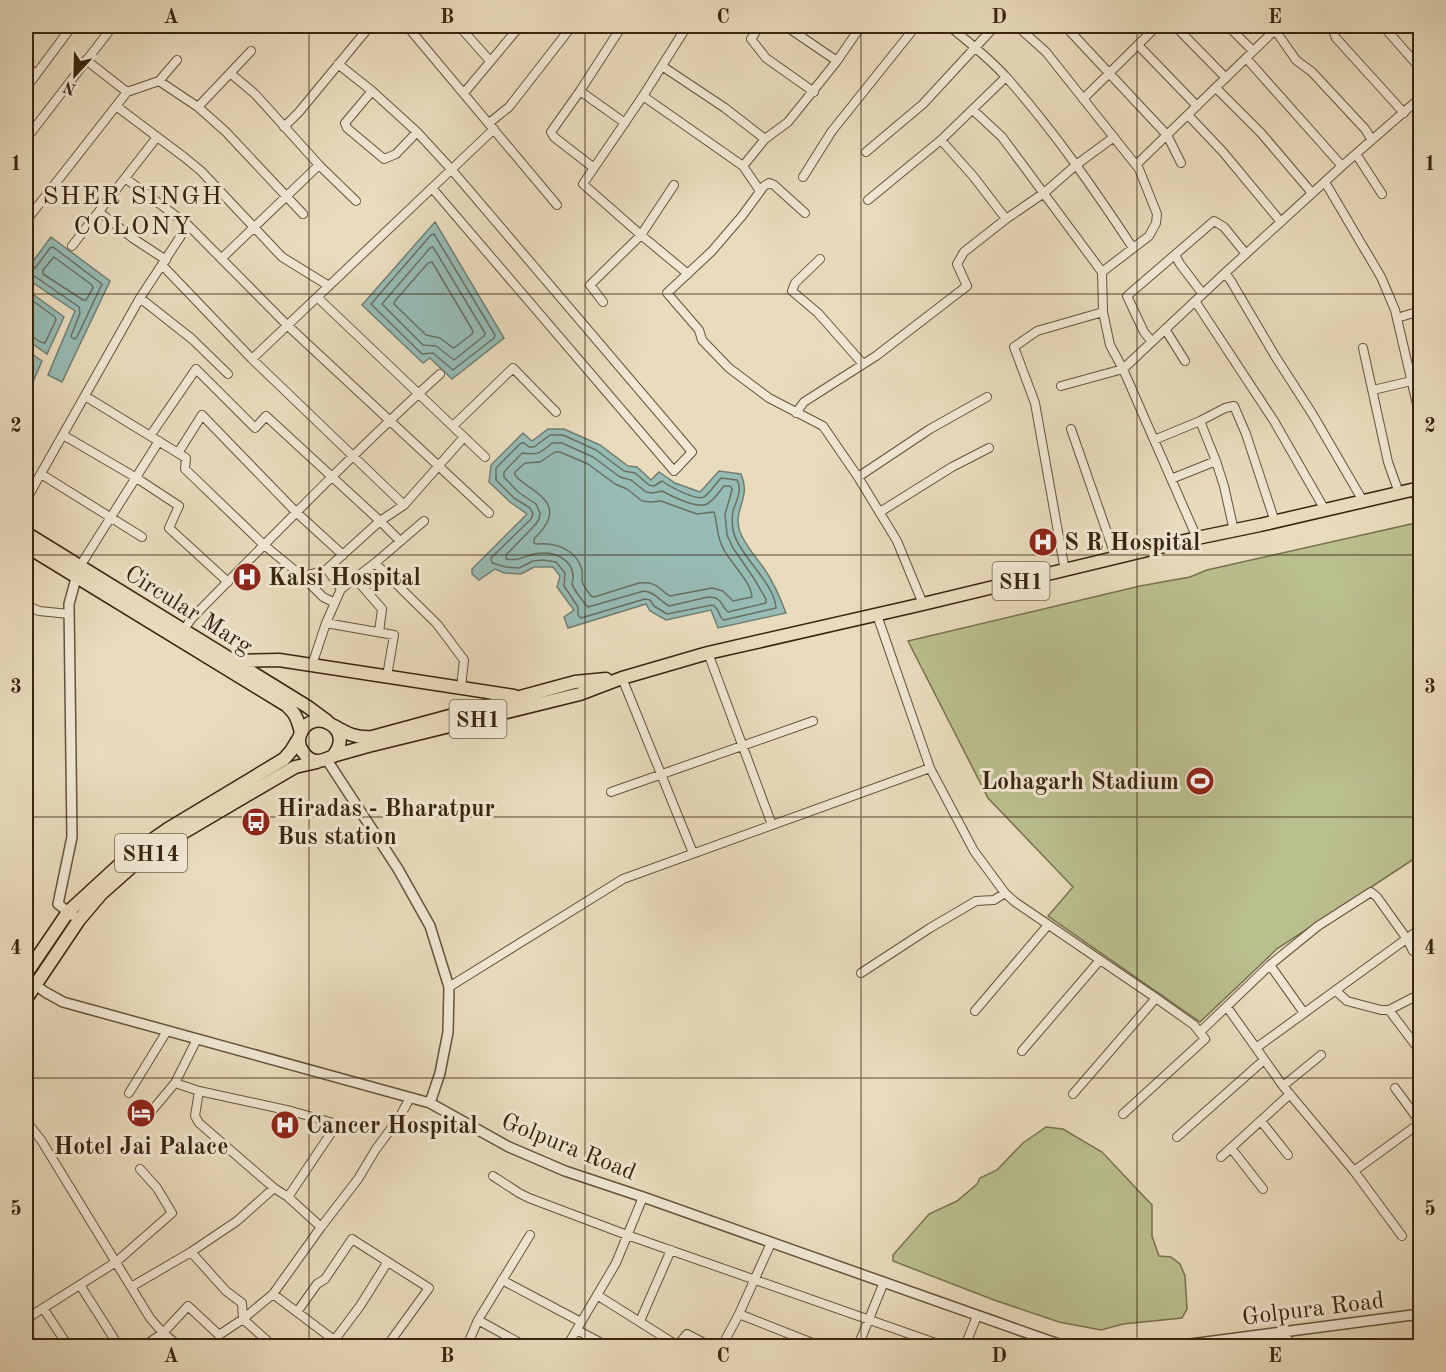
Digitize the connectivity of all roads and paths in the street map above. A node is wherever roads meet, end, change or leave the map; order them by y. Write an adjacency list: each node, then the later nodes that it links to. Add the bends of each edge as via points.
1 (72, 26): 41 (street)
2 (113, 26): 31 (street)
3 (370, 26): 35 (street)
4 (407, 26): 51 (street)
5 (459, 26): 34 (street)
6 (507, 26): 25 (street)
7 (520, 26): 25 (street)
8 (572, 26): 62 (street)
9 (622, 26): 48 (street)
10 (687, 26): 37 (street)
11 (760, 26): 50 (street, via 751,39 766,58)
12 (859, 26): 33 (street)
13 (916, 26): 82 (street, via 832,131)
14 (949, 26): 27 (street)
15 (995, 26): 27 (street)
16 (1017, 26): 54 (street, via 1046,52)
17 (1065, 26): 40 (street)
18 (1157, 26): 26 (street)
19 (1175, 26): 43 (street)
20 (1228, 26): 29 (street)
21 (1331, 26): 59 (street, via 1336,38)
22 (1383, 26): 38 (street)
23 (1277, 28): 29 (street); 71 (street, via 1296,60 1312,72)
24 (790, 29): 33 (street)
25 (514, 33): 34 (street)
26 (1137, 45): 40 (street); 56 (street)
27 (976, 48): 42 (street); 72 (street, via 923,104)
28 (251, 51): 39 (street)
29 (1253, 51): 30 (street)
30 (1246, 58): 43 (street); 79 (street)
31 (86, 60): 49 (street); 68 (street)
32 (177, 60): 44 (street)
33 (837, 61): 50 (street)
34 (490, 62): 51 (street)
35 (338, 64): 47 (street); 63 (street)
36 (26, 66): 41 (street)
37 (662, 66): 52 (street); 69 (street)
38 (1420, 68)
39 (230, 73): 57 (street); 63 (street)
40 (1109, 73): 54 (street); 65 (street)
41 (36, 74): 45 (street)
42 (1006, 77): 58 (street); 76 (street)
43 (1226, 78): 46 (street)
44 (159, 81): 49 (street); 57 (street)
45 (26, 88)
46 (1216, 88): 56 (street); 89 (street)
47 (372, 91): 64 (street); 64 (street, via 345,123 347,128 384,159 396,154)
48 (580, 91): 61 (street); 80 (street, via 551,132)
49 (127, 92): 55 (street)
50 (814, 92): 69 (street, via 789,122)
51 (464, 93): 62 (street)
52 (643, 96): 61 (street); 78 (street)
53 (1420, 98): 59 (street)
54 (1083, 99): 67 (street)
55 (116, 106): 66 (street); 99 (street)
56 (1197, 106): 60 (street)
57 (198, 107): 91 (street)
58 (973, 110): 70 (street); 88 (street, via 1002,137)
59 (1404, 112): 71 (street)
60 (1188, 115): 65 (street); 100 (street)
61 (624, 123): 80 (street)
62 (491, 126): 81 (street); 94 (street)
63 (284, 127): 75 (street)
64 (417, 132): 81 (street)
65 (1167, 135): 74 (street); 77 (street)
66 (157, 137): 83 (street); 102 (street, via 201,171)
67 (1114, 137): 76 (street); 77 (street)
68 (26, 139)
69 (765, 139): 78 (street)
70 (942, 140): 92 (street); 98 (street)
71 (1372, 140): 73 (street)
72 (866, 152)
73 (1356, 154): 79 (street); 90 (street)
74 (1181, 163)
75 (319, 165): 91 (street); 93 (street)
76 (1076, 165): 88 (street); 105 (street)
77 (1136, 165): 105 (street, via 1157,214 1149,236)
78 (743, 166): 87 (street)
79 (1342, 166): 84 (street)
80 (594, 168): 103 (street, via 583,184)
81 (452, 170): 86 (street); 86 (street, via 692,452 674,471)
82 (803, 177)
83 (125, 178): 95 (street); 101 (street)
84 (1325, 182): 89 (street); 122 (street, via 1381,278)
85 (674, 185): 103 (street)
86 (432, 188): 114 (street)
87 (760, 191): 96 (street, via 769,183 774,185); 113 (street, via 712,251)
88 (1044, 193): 98 (street); 111 (street)
89 (1312, 193): 100 (street)
90 (1382, 194)
91 (286, 196): 97 (street); 102 (street)
92 (868, 200)
93 (356, 201)
94 (557, 205)
95 (99, 212): 104 (street); 110 (street)
96 (805, 213)
97 (303, 214)
98 (1006, 219): 129 (street, via 964,252 957,264 967,286)
99 (26, 221)
100 (1281, 222): 106 (street)
101 (188, 225): 108 (street); 110 (street)
102 (254, 227): 108 (street); 114 (street, via 282,257)
103 (641, 236): 113 (street); 119 (street, via 590,285)
104 (72, 246)
105 (1134, 248): 111 (street)
106 (1246, 254): 107 (street, via 1224,227 1214,221); 112 (street)
107 (1175, 255): 115 (street); 125 (street, via 1127,296)
108 (222, 258): 123 (street)
109 (820, 259): 129 (street, via 792,291 818,313)
110 (164, 262): 117 (street); 127 (street)
111 (1102, 272): 121 (street)
112 (1225, 273): 115 (street); 165 (street)
113 (688, 274): 140 (street, via 667,293 699,330 702,340 748,384)
114 (329, 286): 116 (street)
115 (1202, 293): 118 (street)
116 (317, 297): 123 (street); 136 (street)
117 (140, 298): 131 (street); 137 (street)
118 (1195, 301): 124 (street); 168 (street, via 1274,422)
119 (603, 302)
120 (1420, 311): 122 (street)
121 (1103, 312): 130 (street, via 1110,345); 188 (street, via 1037,331 1014,347 1035,403)
122 (1396, 318): 133 (street)
123 (287, 325): 127 (street); 142 (street)
124 (1165, 329): 125 (street); 128 (street)
125 (1152, 342): 130 (street)
126 (1363, 348): 135 (street)
127 (252, 359): 153 (street)
128 (1185, 362)
129 (862, 364): 140 (street, via 804,402)
130 (1123, 369): 134 (street); 149 (street)
131 (228, 374)
132 (440, 374): 136 (street)
133 (1416, 380): 135 (street); 141 (street)
134 (1061, 386)
135 (1373, 390): 163 (street, via 1388,462)
136 (418, 393): 142 (street); 144 (street)
137 (85, 396): 146 (street); 147 (street)
138 (987, 397): 160 (street)
139 (556, 412): 144 (street, via 513,368)
140 (796, 413): 160 (street, via 823,426)
141 (1420, 417)
142 (389, 419): 153 (street); 156 (street)
143 (1200, 421): 149 (street); 155 (street); 175 (street, via 1234,406)
144 (453, 426): 148 (street)
145 (1071, 429): 184 (street)
146 (63, 435): 157 (street); 159 (street)
147 (150, 436): 150 (street); 158 (street, via 196,369 255,428 266,416)
148 (464, 437): 154 (street); 156 (street)
149 (1154, 440): 161 (street)
150 (159, 441): 152 (street); 159 (street)
151 (989, 447): 170 (street)
152 (178, 453): 169 (street, via 202,415); 181 (street, via 186,458 185,469)
153 (352, 456): 158 (street); 167 (street)
154 (485, 458)
155 (1216, 460): 161 (street); 176 (street)
156 (439, 466): 167 (street); 171 (street)
157 (40, 474): 164 (street); 172 (street)
158 (332, 476): 169 (street); 173 (street)
159 (135, 477): 172 (street); 191 (street, via 179,506 169,528)
160 (858, 477): 170 (street)
161 (1171, 479): 179 (street)
162 (1417, 489): 163 (main road, SH1); 166 (street)
163 (1399, 493): 165 (main road, SH1)
164 (26, 500)
165 (1363, 501): 168 (main road, SH1)
166 (1420, 504)
167 (404, 505): 173 (street)
168 (1325, 510): 175 (main road, SH1)
169 (296, 512): 181 (street); 183 (street)
170 (880, 512): 194 (street, via 897,541)
171 (489, 513)
172 (110, 517): 178 (street); 187 (street)
173 (380, 521): 180 (street); 183 (street)
174 (424, 521): 180 (street)
175 (1275, 522): 176 (main road, SH1)
176 (1234, 531): 179 (main road, SH1)
177 (26, 533): 187 (main road, Circular Marg)
178 (142, 537)
179 (1197, 538): 184 (main road, SH1)
180 (400, 542): 185 (street)
181 (264, 545): 189 (street); 191 (street)
182 (26, 546): 187 (main road, Circular Marg)
183 (343, 555): 186 (street)
184 (1116, 558): 188 (main road, SH1)
185 (375, 563): 190 (street); 206 (street, via 436,624 464,660)
186 (327, 569): 189 (street); 192 (street)
187 (78, 571): 196 (street); 200 (main road, Circular Marg)
188 (1065, 571): 194 (main road, SH1)
189 (303, 577): 193 (street)
190 (355, 578): 192 (street); 199 (street, via 382,609)
191 (228, 582): 200 (street)
192 (341, 589): 193 (street)
193 (335, 603): 198 (street)
194 (923, 604): 197 (main road, SH1)
195 (26, 605): 196 (street)
196 (69, 614): 219 (street, via 72,837 58,904)
197 (877, 615): 201 (main road, SH1); 213 (street)
198 (326, 623): 199 (street); 203 (street)
199 (380, 632): 204 (street, via 394,635)
200 (181, 634): 202 (main road, Circular Marg); 210 (main road, Circular Marg, via 286,705 298,719)
201 (708, 653): 205 (main road, SH1); 211 (street)
202 (233, 661): 203 (main road, via 279,660); 209 (main road, Circular Marg)
203 (312, 665): 204 (main road)
204 (387, 676): 206 (main road)
205 (622, 678): 207 (main road, SH1, via 575,682); 212 (main road, SH1, via 580,694); 214 (street)
206 (461, 687): 207 (main road)
207 (521, 697): 209 (main road, SH1, via 372,737 360,738)
208 (813, 721): 211 (street)
209 (332, 725): 210 (main road, via 316,720 305,726); 212 (main road, via 340,738 338,751)
210 (300, 735): 212 (main road, via 304,755 309,759); 219 (main road, SH14, via 284,759 129,856)
211 (742, 746): 214 (street); 216 (street)
212 (327, 759): 220 (main road, SH14, via 295,767 137,862); 229 (street, via 430,926)
213 (930, 768): 216 (street); 218 (street, via 974,851)
214 (662, 775): 215 (street); 217 (street)
215 (611, 792)
216 (772, 825): 217 (street)
217 (693, 853): 229 (street, via 623,879)
218 (1005, 893): 221 (street); 227 (street, via 994,900 976,901)
219 (68, 912): 220 (street); 228 (main road, SH14)
220 (79, 920): 228 (main road, SH14)
221 (1048, 925): 225 (street); 236 (street)
222 (1420, 929): 223 (street)
223 (1407, 939): 224 (street); 226 (street, via 1371,892 1318,926); 230 (street)
224 (1413, 951)
225 (1100, 960): 232 (street); 242 (street)
226 (1270, 965): 234 (street); 237 (street)
227 (861, 973)
228 (29, 979): 233 (main road, SH14); 238 (street, Golpura Road, via 63,1002)
229 (449, 987): 254 (street, via 448,1032)
230 (1336, 991): 235 (street, via 1347,1001); 237 (street)
231 (1420, 994): 235 (street)
232 (1156, 998): 239 (street); 251 (street)
233 (26, 999)
234 (1227, 1007): 239 (street); 241 (street)
235 (1389, 1010): 243 (street)
236 (975, 1011)
237 (1304, 1013): 241 (street)
238 (167, 1031): 240 (street, Golpura Road); 250 (street)
239 (1200, 1032): 256 (street, via 1205,1039)
240 (197, 1039): 246 (street); 253 (street, Golpura Road)
241 (1256, 1048): 245 (street)
242 (1022, 1051)
243 (1420, 1051)
244 (1321, 1055): 247 (street)
245 (1264, 1060): 247 (street); 260 (street)
246 (175, 1083): 249 (street); 255 (street)
247 (1284, 1086): 252 (street)
248 (1395, 1088): 259 (street)
249 (199, 1091): 267 (street, via 195,1116 199,1123); 269 (street, via 337,1124)
250 (129, 1093)
251 (1073, 1094)
252 (1290, 1094): 258 (street); 265 (street)
253 (410, 1098): 254 (street, Golpura Road); 271 (street, via 358,1179)
254 (430, 1103): 270 (street, Golpura Road, via 509,1147)
255 (149, 1114)
256 (1123, 1114)
257 (26, 1120): 278 (street)
258 (1261, 1121): 261 (street); 262 (street)
259 (1420, 1122): 265 (street)
260 (1177, 1137)
261 (1231, 1148): 263 (street); 268 (street)
262 (1288, 1155)
263 (1221, 1157)
264 (140, 1169): 278 (street, via 172,1213)
265 (1354, 1171): 274 (street)
266 (493, 1176): 273 (street, via 519,1194)
267 (274, 1188): 269 (street); 277 (street, via 237,1221)
268 (1263, 1189)
269 (288, 1197): 271 (street)
270 (643, 1197): 273 (street); 275 (street, Golpura Road)
271 (321, 1227): 285 (street)
272 (530, 1235): 281 (street)
273 (627, 1235): 276 (street); 286 (street)
274 (1402, 1236)
275 (771, 1243): 280 (street); 282 (street, Golpura Road)
276 (671, 1250): 280 (street); 296 (street)
277 (191, 1252): 284 (street); 293 (street, via 242,1303)
278 (116, 1262): 283 (street); 284 (street)
279 (387, 1263): 288 (street, via 351,1239); 300 (street); 311 (street, via 429,1288)
280 (755, 1279): 289 (street); 295 (street)
281 (502, 1280): 294 (street); 297 (street)
282 (884, 1282): 291 (street, Golpura Road); 295 (street)
283 (80, 1285): 287 (street); 302 (street)
284 (131, 1287): 299 (street)
285 (273, 1294): 288 (street); 293 (street)
286 (597, 1295): 296 (street); 297 (street)
287 (43, 1308): 292 (street); 306 (street)
288 (297, 1312): 300 (street)
289 (739, 1314): 317 (street); 318 (street)
290 (1420, 1314): 298 (street, Golpura Road)
291 (977, 1316): 305 (street, Golpura Road); 321 (street)
292 (26, 1319)
293 (243, 1319): 299 (street, via 219,1335 188,1306); 309 (street)
294 (478, 1320): 301 (street); 312 (street)
295 (869, 1320): 319 (street); 320 (street)
296 (640, 1321): 304 (street)
297 (579, 1326): 314 (street); 315 (street)
298 (1281, 1331): 303 (street, Golpura Road); 323 (street); 324 (street)
299 (163, 1333): 307 (street); 308 (street)
300 (332, 1344): 310 (street)
301 (515, 1344): 313 (street)
302 (118, 1345)
303 (1192, 1345): 322 (street, Golpura Road)
304 (677, 1346): 316 (street, via 687,1334)
305 (1062, 1346)
306 (68, 1347)
307 (144, 1347)
308 (179, 1347)
309 (273, 1347)
310 (342, 1347)
311 (387, 1347)
312 (467, 1347)
313 (525, 1347)
314 (567, 1347)
315 (607, 1347)
316 (710, 1347)
317 (722, 1347)
318 (820, 1347)
319 (858, 1347)
320 (944, 1347)
321 (965, 1347)
322 (1174, 1347)
323 (1274, 1347)
324 (1293, 1347)

